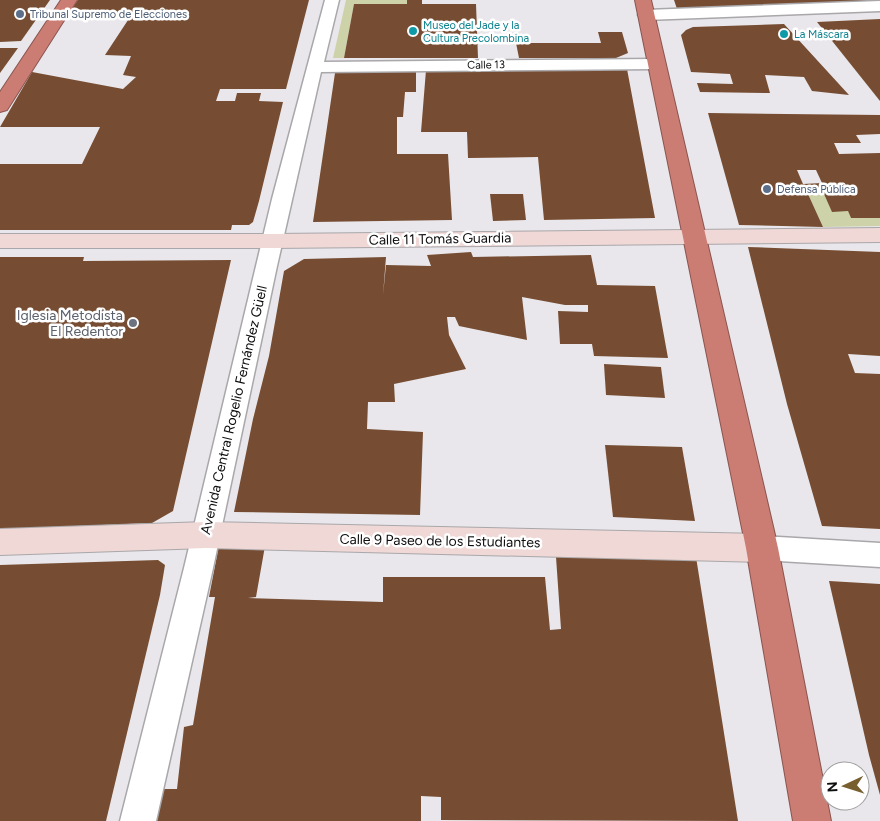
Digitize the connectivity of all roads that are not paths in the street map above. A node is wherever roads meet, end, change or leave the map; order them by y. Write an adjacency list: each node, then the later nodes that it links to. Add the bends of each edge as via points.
1 (69, 0): 7 (highway)
2 (332, 0): 6 (street, Avenida Central Rogelio Fernández Güell)
3 (880, 6): 4 (street)
4 (644, 7): 5 (highway)
5 (657, 64): 6 (street, Calle 13); 9 (highway)
6 (314, 67): 11 (street, Avenida Central Rogelio Fernández Güell)
7 (0, 106)
8 (880, 235): 9 (street, Calle 11 Tomás Guardia)
9 (695, 236): 11 (street, Calle 11 Tomás Guardia); 14 (highway)
10 (0, 241): 11 (street, Calle 11 Tomás Guardia)
11 (272, 241): 12 (street, Avenida Central Rogelio Fernández Güell)
12 (206, 535): 13 (street, Calle 9 Paseo de los Estudiantes); 14 (street, Calle 9 Paseo de los Estudiantes); 16 (street, Avenida Central Rogelio Fernández Güell)
13 (0, 542)
14 (762, 548): 15 (street, Calle 9 Paseo de los Estudiantes); 17 (highway)
15 (880, 555)
16 (138, 821)
17 (812, 821)

